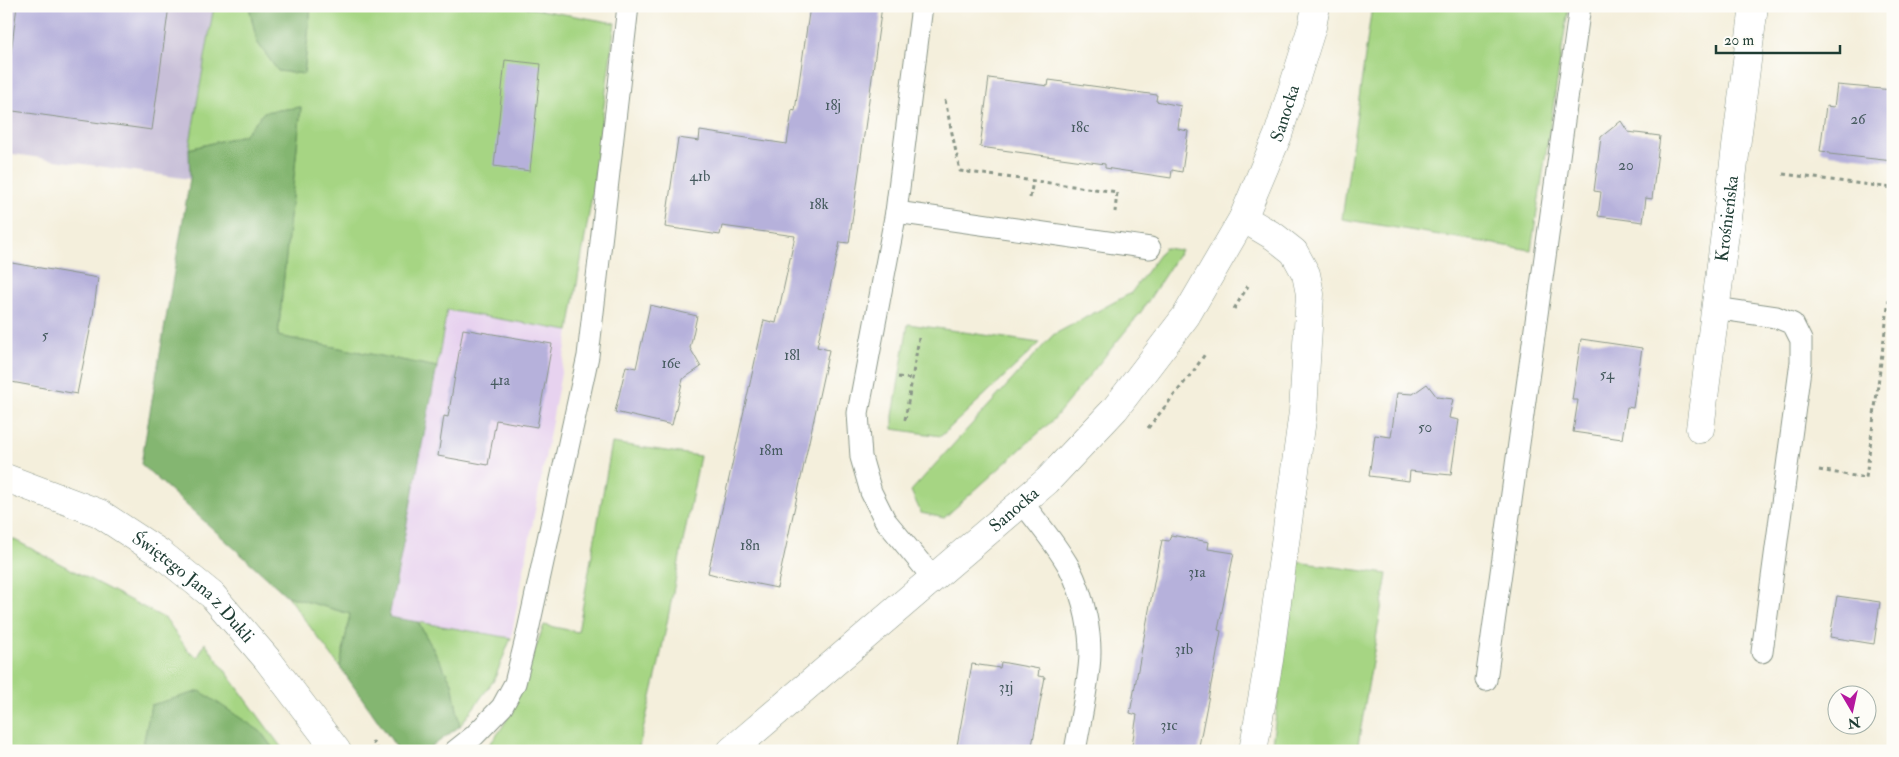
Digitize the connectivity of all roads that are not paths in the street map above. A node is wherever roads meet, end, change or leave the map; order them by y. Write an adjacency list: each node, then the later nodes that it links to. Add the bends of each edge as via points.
1 (628, 6): 17 (lane, via 588,356 527,635 515,683 502,707)
2 (922, 6): 6 (lane)
3 (1316, 6): 7 (street, Sanocka, via 1278,135)
4 (1580, 6): 15 (lane)
5 (1754, 6): 9 (street, Krośnieńska)
6 (896, 212): 8 (lane); 13 (lane, via 858,413 861,457 870,492 885,520)
7 (1243, 218): 12 (street, Sanocka, via 1186,316 1115,409 1047,481); 20 (street, via 1294,252 1306,274 1310,294 1303,412 1269,660)
8 (1150, 248)
9 (1715, 308): 10 (street, Krośnieńska); 14 (lane, via 1785,320 1793,324 1802,340)
10 (1700, 429)
11 (6, 478): 16 (street, Świętego Jana z Dukli, via 99,514 160,553 212,595)
12 (1022, 502): 13 (street, Sanocka); 19 (lane, via 1069,568 1082,600 1089,666)
13 (932, 578): 18 (street, Sanocka)
14 (1762, 652)
15 (1486, 680)
16 (337, 751)
17 (455, 751)
18 (731, 751)
19 (1075, 751)
20 (1253, 751)

